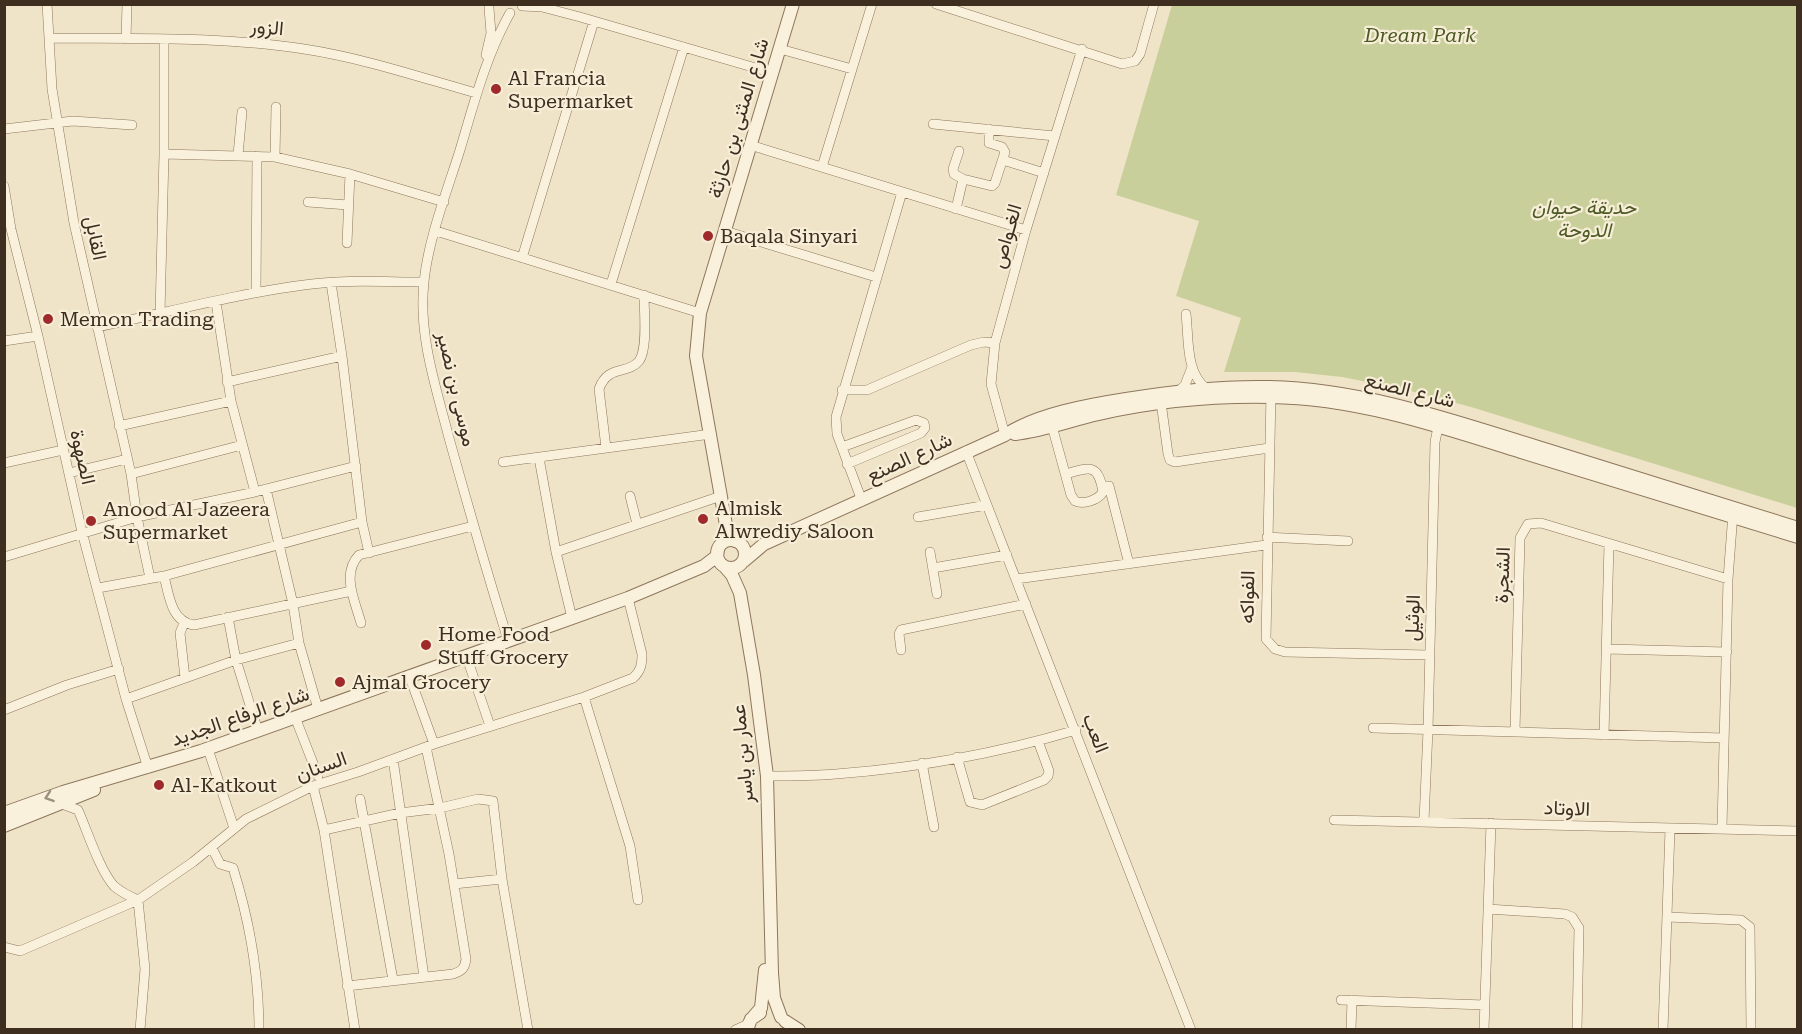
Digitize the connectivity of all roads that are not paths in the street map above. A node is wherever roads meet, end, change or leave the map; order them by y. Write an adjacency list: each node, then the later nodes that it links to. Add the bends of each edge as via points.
1 (47, 4): 13 (street, القابل)
2 (127, 4): 14 (street)
3 (554, 4): 11 (street)
4 (793, 4): 17 (street, شارع المثنى بن حارثة)
5 (872, 4): 19 (street)
6 (936, 4): 18 (street)
7 (1154, 4): 18 (street, via 1135,61 1122,64)
8 (522, 5): 10 (street); 11 (street)
9 (487, 6): 10 (street, via 495,12); 21 (street, موسى بن نصير, via 491,33)
10 (510, 13): 21 (street, موسى بن نصير)
11 (580, 17): 12 (street)
12 (594, 21): 16 (street); 52 (street)
13 (49, 38): 14 (street, الزور); 25 (street, القابل)
14 (126, 39): 15 (street, الزور)
15 (164, 40): 22 (street, الزور, via 304,49 358,59); 33 (street)
16 (684, 47): 20 (street); 56 (street)
17 (780, 49): 19 (street); 20 (street, شارع المثنى بن حارثة)
18 (1082, 50): 30 (street, الغـواص)
19 (852, 69): 38 (street)
20 (772, 73): 31 (street, شارع المثنى بن حارثة)
21 (482, 75): 22 (street, موسى بن نصير)
22 (476, 93): 45 (street, موسى بن نصير)
23 (276, 107): 36 (street)
24 (242, 112): 34 (street)
25 (57, 124): 27 (street, via 73,121); 28 (street); 63 (street, القابل)
26 (933, 124): 29 (street)
27 (132, 125)
28 (4, 129)
29 (989, 129): 30 (street); 37 (street, via 989,143 1004,148)
30 (1055, 136): 39 (street, الغـواص)
31 (750, 146): 38 (street); 50 (street, شارع المثنى بن حارثة)
32 (959, 150): 41 (street, via 953,172)
33 (164, 154): 34 (street); 61 (street)
34 (238, 155): 35 (street)
35 (257, 156): 36 (street); 57 (street)
36 (275, 157): 40 (street)
37 (1003, 160): 39 (street); 41 (street, via 992,186)
38 (822, 167): 43 (street)
39 (1044, 173): 48 (street, الغـواص)
40 (350, 174): 45 (street); 46 (street)
41 (963, 179): 47 (street)
42 (4, 186): 64 (street, الصهوة)
43 (902, 192): 47 (street); 53 (street)
44 (308, 202): 46 (street)
45 (444, 202): 49 (street, موسى بن نصير)
46 (348, 205): 51 (street)
47 (956, 209): 48 (street)
48 (1026, 230): 66 (street, الغـواص)
49 (436, 231): 52 (street); 54 (street, موسى بن نصير)
50 (725, 231): 53 (street); 60 (street, شارع المثنى بن حارثة)
51 (347, 243)
52 (522, 258): 56 (street)
53 (876, 277): 71 (street)
54 (424, 282): 55 (street); 109 (street, موسى بن نصير, via 427,350)
55 (331, 283): 57 (street); 67 (street)
56 (611, 284): 58 (street)
57 (256, 292): 59 (street)
58 (644, 295): 60 (street); 83 (street, via 644,349 639,361 608,375 599,389)
59 (216, 302): 61 (street); 69 (street)
60 (700, 313): 79 (street, شارع المثنى بن حارثة, via 696,356)
61 (160, 314): 63 (street)
62 (1186, 314): 68 (street)
63 (98, 327): 77 (street, القابل)
64 (38, 336): 65 (street); 85 (street, الصهوة)
65 (4, 341)
66 (994, 343): 71 (street, via 971,345 867,390); 80 (street, الغـواص, via 991,384)
67 (342, 356): 69 (street); 92 (street)
68 (1192, 367): 70 (street, via 1199,383); 72 (street)
69 (227, 382): 74 (street)
70 (1207, 389): 72 (street, شارع الصنع); 73 (street, شارع الصنع)
71 (842, 390): 82 (street, via 836,417)
72 (1180, 390): 80 (street, شارع الصنع, via 1069,411 1019,426)
73 (1271, 392): 75 (street, شارع الصنع); 76 (street, شارع الصنع, via 1374,400); 84 (street, الفواكه)
74 (231, 401): 77 (street); 81 (street)
75 (1161, 402): 78 (street, شارع الصنع); 84 (street, via 1170,460)
76 (1439, 421): 103 (street, شارع الصنع); 151 (street, الوثيل, via 1435,442)
77 (119, 426): 88 (street, القابل)
78 (1052, 426): 80 (street, شارع الصنع); 95 (street)
79 (711, 434): 83 (street); 100 (street, شارع المثنى بن حارثة)
80 (1005, 435): 86 (street, شارع الصنع)
81 (242, 445): 94 (street); 98 (street)
82 (842, 447): 91 (street); 91 (street, via 916,420 926,428)
83 (606, 448): 87 (street)
84 (1269, 448): 114 (street, الفواكه)
85 (63, 450): 90 (street); 93 (street, الصهوة)
86 (966, 451): 101 (street, شارع الصنع); 102 (street, العب)
87 (539, 458): 89 (street); 120 (street)
88 (127, 459): 93 (street); 94 (street, القابل)
89 (503, 462)
90 (4, 463)
91 (847, 464): 101 (street)
92 (356, 466): 97 (street); 106 (street)
93 (69, 473): 111 (street, الصهوة)
94 (131, 474): 105 (street, القابل)
95 (1066, 474): 96 (street, via 1093,468); 96 (street, via 1071,495 1080,503 1100,497)
96 (1102, 486): 126 (street, via 1109,486)
97 (266, 489): 98 (street); 118 (street)
98 (255, 492): 105 (street)
99 (630, 496): 107 (street)
100 (721, 496): 107 (street); 108 (street, شارع المثنى بن حارثة)
101 (862, 501): 116 (street, شارع الصنع)
102 (987, 505): 104 (street); 123 (street, العب)
103 (1734, 513): 110 (street, شارع الصنع); 112 (street, شارع الصنع); 133 (street)
104 (918, 517)
105 (136, 518): 111 (street); 131 (street, القابل)
106 (362, 522): 118 (street); 122 (street)
107 (637, 524): 120 (street)
108 (726, 525): 113 (street, شارع المثنى بن حارثة); 119 (street, شارع المثنى بن حارثة)
109 (473, 526): 122 (street); 145 (street, موسى بن نصير)
110 (1797, 528)
111 (82, 532): 124 (street); 134 (street, الصهوة)
112 (1797, 537)
113 (737, 541): 116 (street, شارع الصنع); 119 (street, via 727,541); 125 (street, via 746,553)
114 (1266, 541): 115 (street); 126 (street); 151 (street, الفواكه, via 1264,633 1275,649)
115 (1348, 541)
116 (764, 544): 125 (street, شارع الصنع)
117 (1609, 544): 133 (street, الشجرة); 148 (street); 166 (street, الشجرة, via 1541,523 1528,524 1524,530 1520,538)
118 (281, 546): 130 (street); 139 (street)
119 (719, 548): 127 (street, شارع الرفاع الجديد, via 717,556); 128 (street, via 718,558)
120 (556, 552): 142 (street)
121 (930, 552): 129 (street)
122 (369, 553): 135 (street, via 352,562)
123 (1007, 555): 129 (street); 132 (street, العب)
124 (4, 557)
125 (743, 562): 128 (street, via 736,568); 136 (street, عمار بن ياسر)
126 (1129, 564): 132 (street)
127 (704, 566): 128 (street, شارع الرفاع الجديد); 138 (street, شارع الرفاع الجديد)
128 (724, 566): 136 (street, عمار بن ياسر)
129 (933, 568): 137 (street)
130 (164, 576): 131 (street); 143 (street, via 174,610)
131 (150, 578): 134 (street)
132 (1016, 579): 140 (street, العب)
133 (1728, 579): 149 (street)
134 (98, 588): 153 (street, الصهوة)
135 (351, 589): 139 (street); 144 (street)
136 (740, 594): 178 (street, عمار بن ياسر)
137 (937, 594)
138 (628, 598): 142 (street, شارع الرفاع الجديد); 156 (street, السنان, via 642,654 639,672)
139 (293, 604): 141 (street); 146 (street)
140 (1026, 604): 147 (street, via 901,630); 163 (street, العب)
141 (228, 617): 143 (street, via 201,625); 152 (street)
142 (572, 618): 145 (street, شارع الرفاع الجديد)
143 (184, 623): 155 (street, via 180,633)
144 (361, 623)
145 (508, 640): 150 (street, شارع الرفاع الجديد)
146 (298, 643): 152 (street); 158 (street)
147 (901, 650)
148 (1607, 650): 149 (street); 167 (street)
149 (1727, 652): 168 (street)
150 (466, 655): 154 (street, شارع الرفاع الجديد); 161 (street)
151 (1429, 655): 164 (street, الوثيل)
152 (236, 660): 155 (street); 165 (street)
153 (120, 669): 157 (street, الصهوة); 159 (street)
154 (409, 675): 158 (street, شارع الرفاع الجديد); 170 (street)
155 (185, 678): 157 (street)
156 (584, 697): 161 (street, السنان); 202 (street, via 630,846)
157 (126, 699): 175 (street, الصهوة)
158 (318, 709): 160 (street, شارع الرفاع الجديد)
159 (4, 710)
160 (295, 717): 165 (street, شارع الرفاع الجديد); 177 (street)
161 (490, 726): 170 (street, السنان)
162 (1373, 728): 164 (street)
163 (1076, 730): 169 (street); 221 (street, العب)
164 (1428, 730): 166 (street); 188 (street, الوثيل)
165 (258, 731): 171 (street, شارع الرفاع الجديد)
166 (1515, 731): 167 (street)
167 (1604, 735): 168 (street)
168 (1724, 738): 194 (street)
169 (1038, 741): 172 (street); 172 (street, via 1048,776 982,805 970,802)
170 (430, 746): 173 (street, السنان); 183 (street)
171 (208, 749): 175 (street, شارع الرفاع الجديد); 193 (street)
172 (957, 757): 174 (street)
173 (393, 759): 179 (street, السنان); 186 (street)
174 (922, 763): 178 (street, via 836,774); 192 (street)
175 (148, 768): 176 (street, شارع الرفاع الجديد)
176 (125, 775): 180 (street, شارع الرفاع الجديد); 185 (street, شارع الرفاع الجديد, one-way to 185)
177 (318, 776)
178 (767, 776): 204 (street, عمار بن ياسر)
179 (313, 786): 193 (street, السنان); 196 (street)
180 (88, 793): 182 (street, شارع الرفاع الجديد); 184 (street)
181 (360, 798): 189 (street)
182 (62, 804): 184 (street); 191 (street, شارع الرفاع الجديد)
183 (440, 808): 186 (street); 199 (street, via 478,799 493,801); 200 (street)
184 (78, 810): 201 (street, via 113,884)
185 (4, 813)
186 (400, 813): 189 (street); 207 (street)
187 (1335, 820): 188 (street, الاوتاد)
188 (1424, 821): 190 (street, الاوتاد)
189 (364, 822): 196 (street); 208 (street)
190 (1491, 823): 195 (street, الاوتاد); 203 (street)
191 (4, 826)
192 (934, 827)
193 (234, 828): 198 (street, السنان)
194 (1722, 828): 195 (street, الاوتاد); 197 (street, الاوتاد)
195 (1670, 829): 205 (street)
196 (324, 830): 209 (street)
197 (1797, 831)
198 (212, 848): 201 (street, السنان); 216 (street, via 220,864 233,868 240,893 252,952)
199 (502, 879): 200 (street); 218 (street)
200 (454, 884): 207 (street, via 465,966 453,974)
201 (138, 900): 206 (street, السنان, via 20,951); 215 (street, via 146,969)
202 (638, 900)
203 (1488, 909): 212 (street); 224 (street, via 1564,914 1576,922)
204 (770, 912): 213 (street, عمار بن ياسر, via 764,995 761,1008); 214 (street, عمار بن ياسر, via 774,998)
205 (1667, 917): 225 (street); 226 (street, via 1741,920 1750,927)
206 (4, 947)
207 (424, 976): 208 (street)
208 (393, 980): 209 (street)
209 (347, 986): 217 (street)
210 (1341, 1000): 211 (street)
211 (1352, 1000): 212 (street); 222 (street)
212 (1485, 1005): 223 (street)
213 (750, 1022): 214 (street, via 765,1011 776,1014); 219 (street)
214 (784, 1023): 220 (street)
215 (140, 1029)
216 (259, 1029)
217 (355, 1029)
218 (528, 1029)
219 (735, 1029)
220 (799, 1029)
221 (1191, 1029)
222 (1351, 1029)
223 (1484, 1029)
224 (1577, 1029)
225 (1663, 1029)
226 (1751, 1029)

